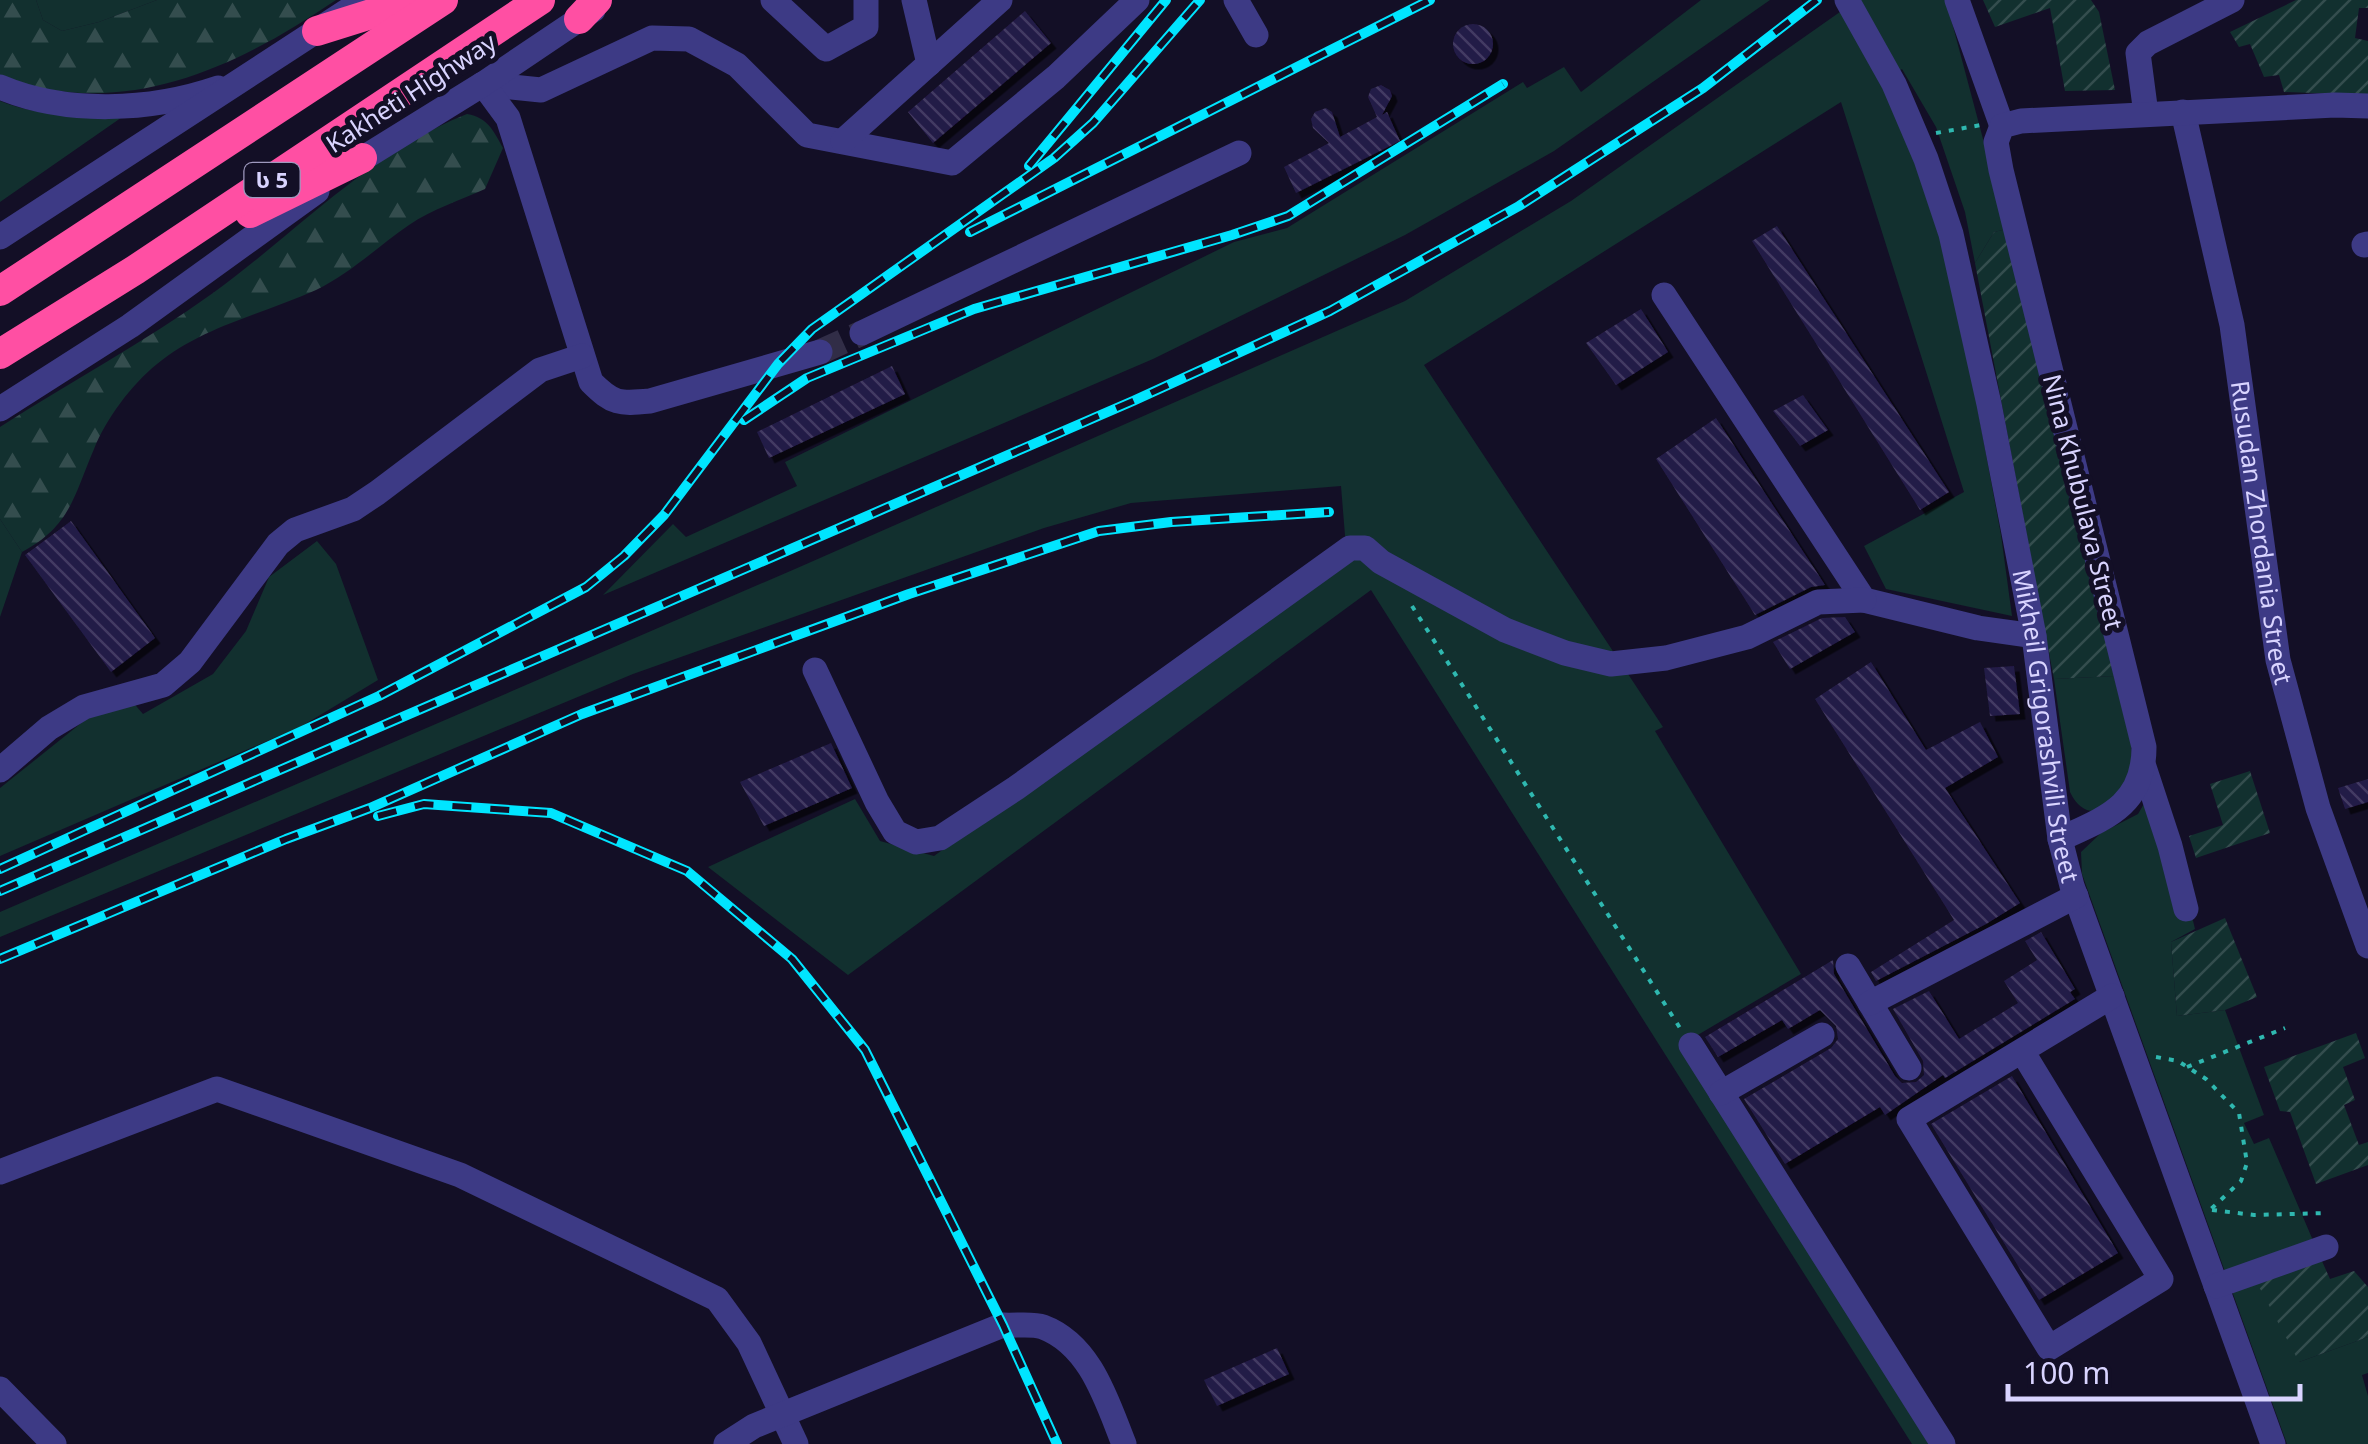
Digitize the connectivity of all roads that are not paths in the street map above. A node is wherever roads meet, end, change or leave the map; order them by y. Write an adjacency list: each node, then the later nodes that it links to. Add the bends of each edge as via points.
1 (364, 0): 16 (street)
2 (416, 0): 16 (highway)
3 (443, 0): 31 (highway, ს 5)
4 (540, 0): 30 (highway, Kakheti Highway / ს 5)
5 (608, 0): 15 (street, Kakheti Highway)
6 (773, 0): 7 (street, via 826,48 866,27)
7 (866, 0)
8 (914, 0): 18 (street)
9 (1000, 0): 18 (street)
10 (1236, 0): 17 (street)
11 (1847, 0): 39 (street, Mikheil Grigorashvili Street, via 1894,84 1951,234)
12 (1957, 0): 25 (street, Nina Khubulava Street)
13 (2232, 0): 24 (street, via 2138,53)
14 (1130, 2): 26 (street, via 1056,76 952,163)
15 (588, 9): 20 (street, Kakheti Highway)
16 (317, 30): 19 (street)
17 (1256, 35)
18 (929, 64): 26 (street)
19 (260, 70): 21 (street, via 200,94 95,106 52,104); 29 (street)
20 (484, 84): 26 (street, via 541,90 652,38 688,39 737,65 807,135); 28 (street, Kakheti Highway); 36 (street, via 508,118)
21 (0, 88)
22 (2368, 106): 23 (street)
23 (2183, 112): 24 (street); 46 (street, Rusudan Zhordania Street, via 2232,325 2278,660 2318,808)
24 (2146, 114): 25 (street)
25 (2001, 124): 41 (street, Nina Khubulava Street, via 2001,170)
26 (844, 141)
27 (1239, 153): 33 (street)
28 (362, 158): 30 (highway); 37 (street, Kakheti Highway, via 130,326)
29 (0, 237)
30 (136, 270): 35 (highway, Kakheti Highway / ს 5)
31 (0, 291)
32 (1664, 295): 38 (street)
33 (862, 332)
34 (820, 352): 36 (street, via 622,404 590,382)
35 (0, 354)
36 (582, 356): 42 (street, via 540,370 353,508 294,530 190,662 163,686 84,707)
37 (0, 410)
38 (1864, 600): 39 (street); 40 (street, via 1818,602 1747,636 1666,658 1612,664 1506,630 1365,548 1350,548 1016,788 940,838 916,842 895,832 886,817)
39 (2034, 636): 43 (street, Mikheil Grigorashvili Street)
40 (815, 670)
41 (2144, 767): 43 (street, via 2110,816); 45 (street, Nina Khubulava Street)
42 (0, 770)
43 (2060, 839): 44 (street, Mikheil Grigorashvili Street)
44 (2076, 896): 48 (street, Mikheil Grigorashvili Street); 49 (street)
45 (2186, 910)
46 (2368, 946)
47 (1848, 966): 49 (street)
48 (2112, 996): 52 (street); 57 (street, Mikheil Grigorashvili Street, via 2199,1208)
49 (1870, 1003): 53 (street)
50 (1822, 1035): 54 (street)
51 (1691, 1045): 54 (street)
52 (2022, 1051): 52 (street, via 1909,1119 2048,1348 2161,1279)
53 (1909, 1068)
54 (1721, 1093): 64 (street)
55 (0, 1172): 59 (street, via 217,1088 460,1175 717,1298 749,1342)
56 (2326, 1247): 57 (street)
57 (2216, 1286): 65 (street, Mikheil Grigorashvili Street)
58 (0, 1390): 60 (street)
59 (782, 1414): 61 (street); 62 (street); 63 (street, via 1003,1325 1042,1326 1075,1349 1098,1380)
60 (54, 1444)
61 (726, 1444)
62 (796, 1444)
63 (1124, 1444)
64 (1944, 1444)
65 (2272, 1444)

